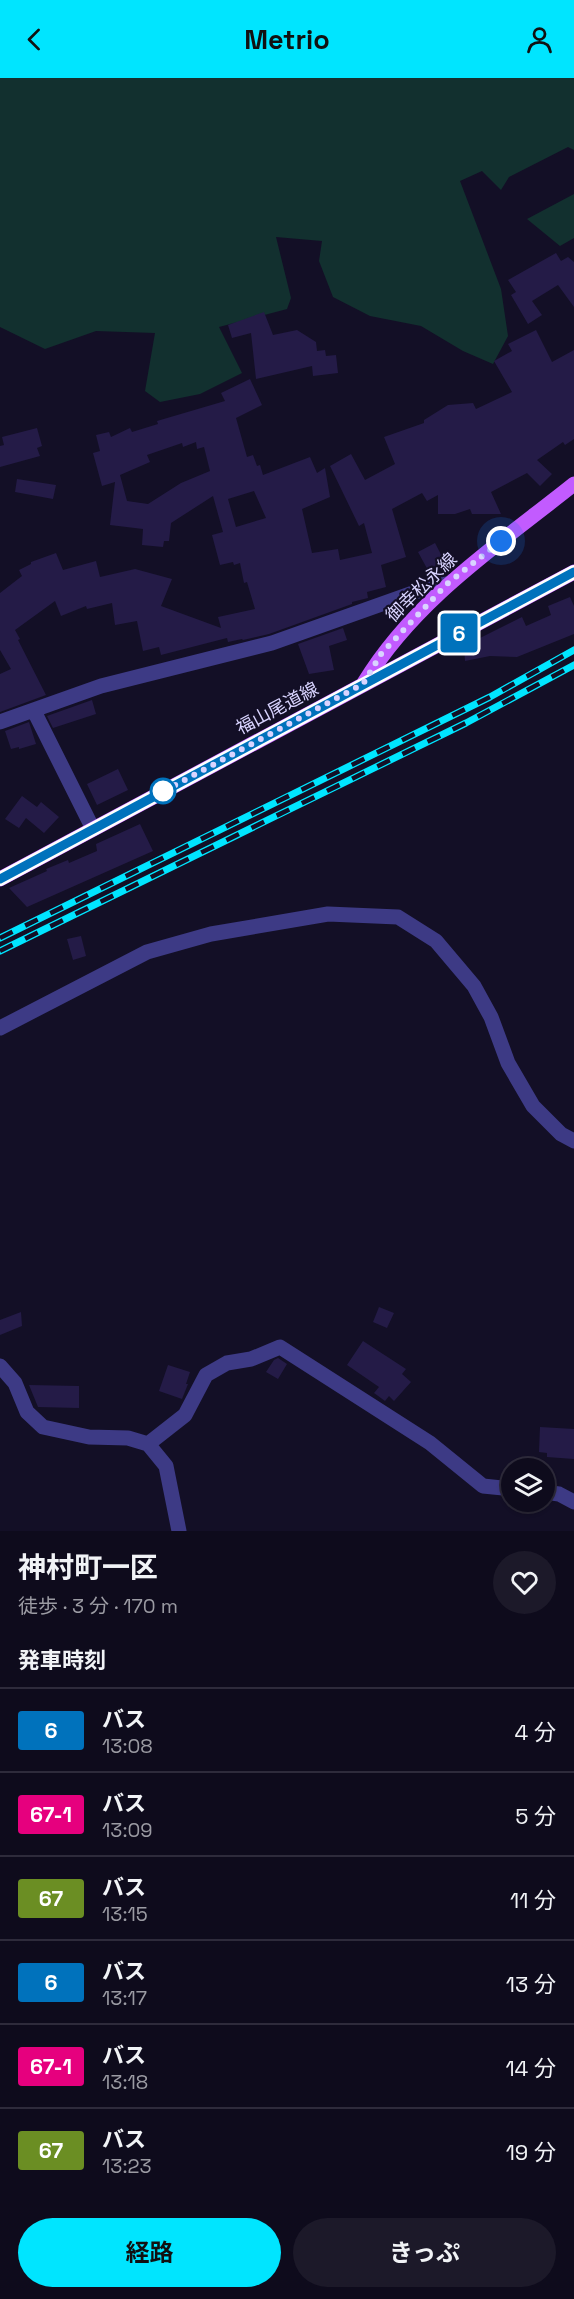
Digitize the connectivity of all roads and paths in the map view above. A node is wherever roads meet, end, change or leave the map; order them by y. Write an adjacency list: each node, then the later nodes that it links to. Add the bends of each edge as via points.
1 (574, 484): 3 (main road, 御幸松永線)
2 (574, 572): 4 (main road, 福山尾道線)
3 (447, 584): 4 (main road, 御幸松永線, via 381,654); 5 (street, via 272,643 101,686)
4 (363, 684): 7 (main road, 福山尾道線)
5 (34, 711): 6 (street); 7 (street)
6 (0, 722)
7 (93, 829): 8 (main road, 福山尾道線)
8 (0, 879)
9 (0, 1028): 10 (street, via 147,952 211,934 328,914 398,917 436,941 474,986 491,1017 508,1063 533,1106 561,1134)
10 (574, 1141)
11 (0, 1366): 12 (street, via 15,1383 27,1412 43,1427)
12 (148, 1444): 13 (street, via 185,1415 206,1375 227,1363 251,1359 280,1347 430,1443 483,1486); 16 (street, via 166,1466)
13 (501, 1488)
14 (555, 1493): 15 (street)
15 (574, 1502)
16 (179, 1531)

